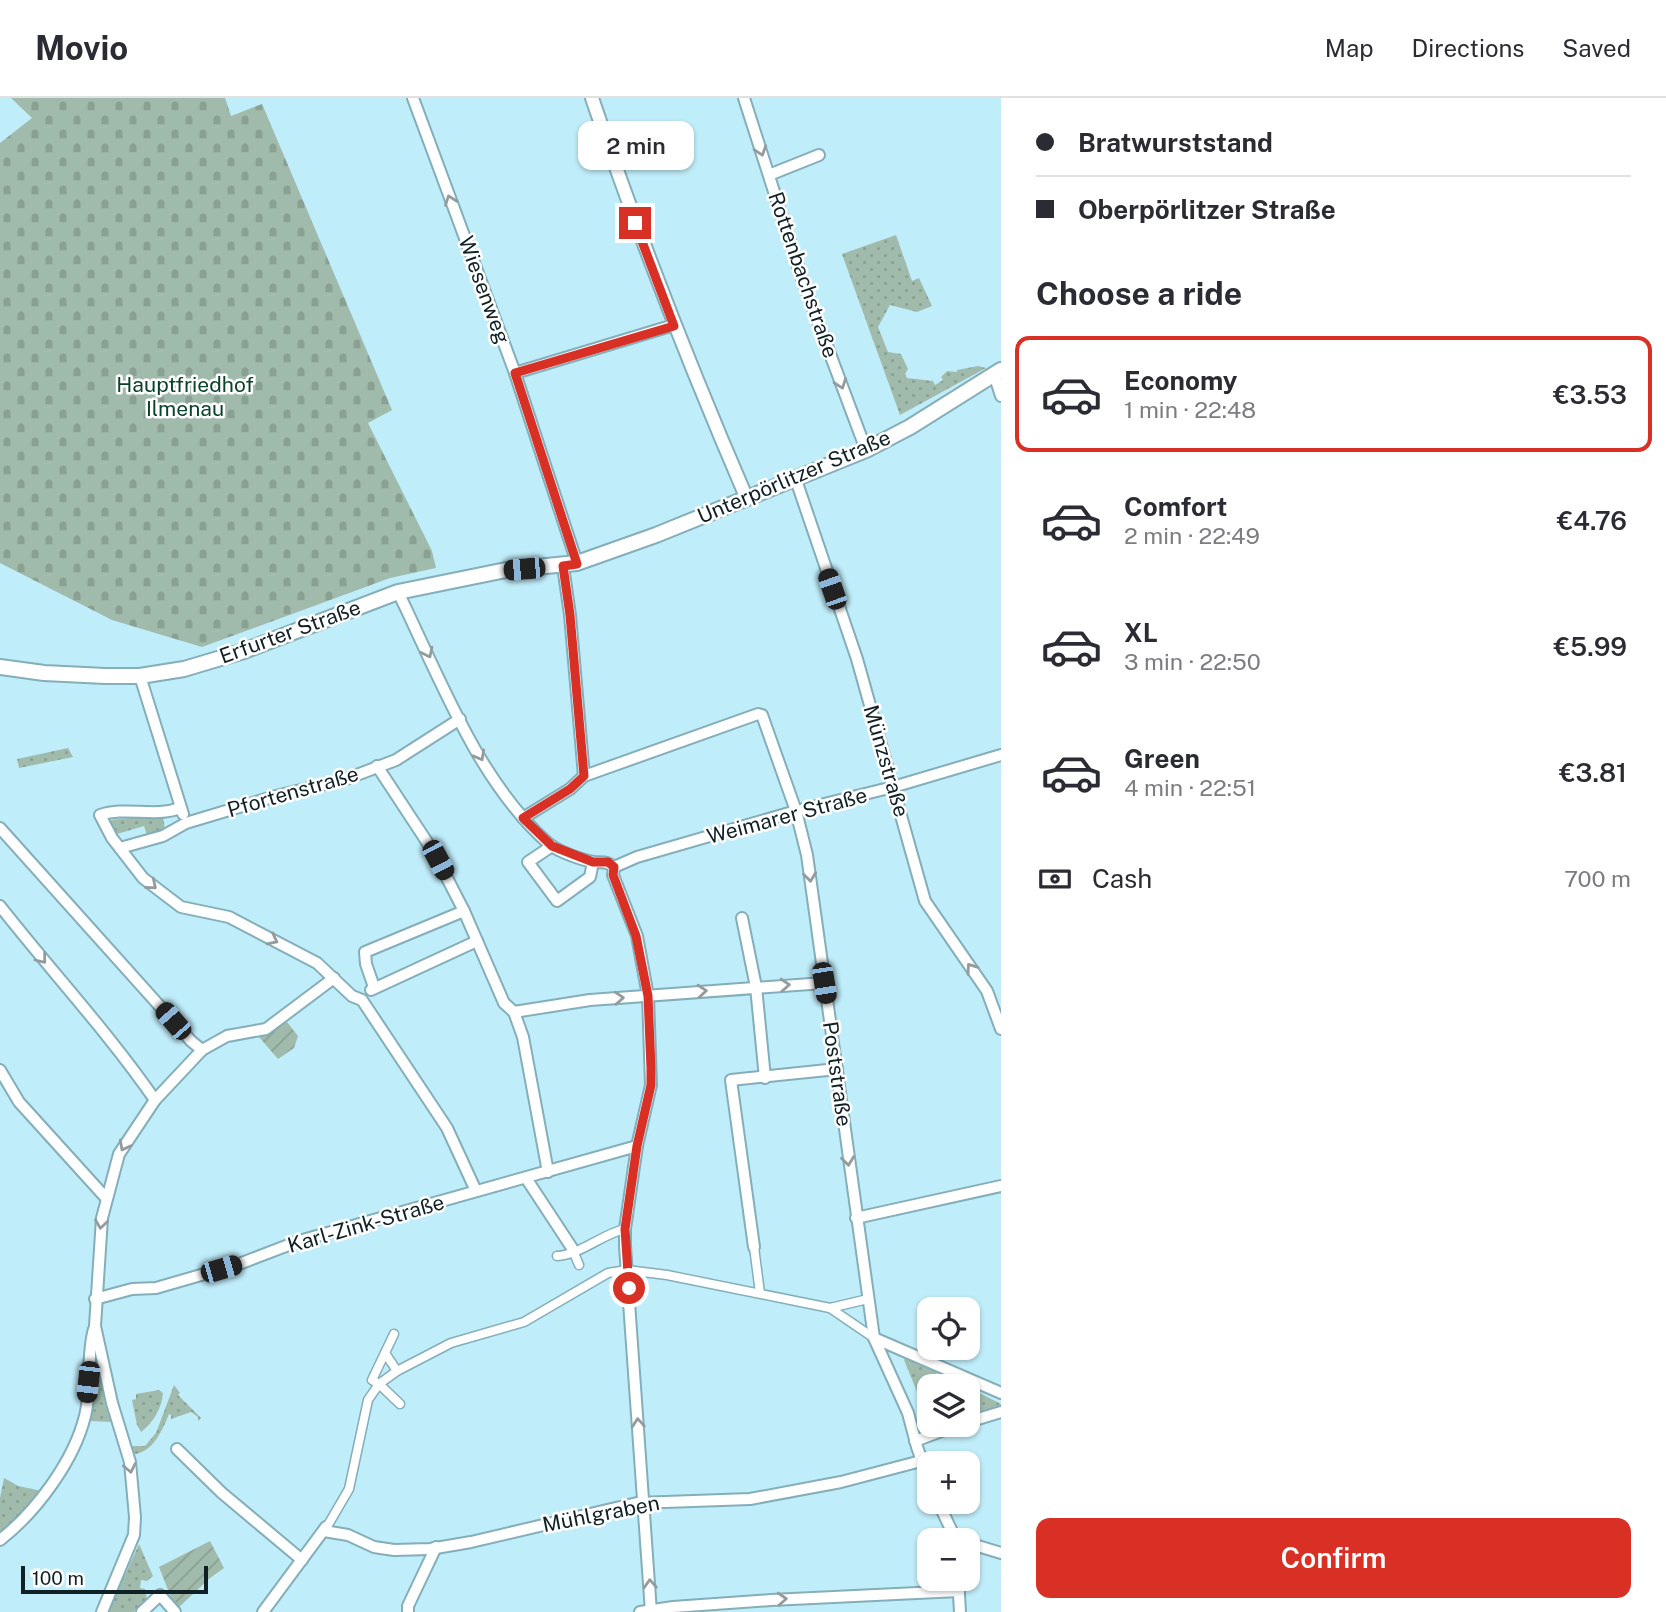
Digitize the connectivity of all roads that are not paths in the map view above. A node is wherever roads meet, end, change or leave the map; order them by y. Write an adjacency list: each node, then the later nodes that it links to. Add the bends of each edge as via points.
1 (413, 98): 8 (street, Wiesenweg, one-way to 1)
2 (592, 98): 6 (street)
3 (744, 98): 5 (street, Rottenbachstraße, one-way to 5)
4 (819, 155): 5 (street)
5 (769, 175): 10 (street, Rottenbachstraße, one-way to 10)
6 (674, 326): 8 (street); 12 (street)
7 (998, 372): 9 (street); 10 (main road, Unterpörlitzer Straße)
8 (515, 373): 13 (street, Wiesenweg)
9 (1001, 396)
10 (866, 450): 11 (main road, Unterpörlitzer Straße)
11 (796, 480): 12 (main road, Unterpörlitzer Straße); 21 (street, Münzstraße, via 857,659)
12 (747, 499): 13 (main road, Unterpörlitzer Straße)
13 (570, 565): 14 (main road, Erfurter Straße, via 506,570); 20 (street, Wiesenweg)
14 (398, 592): 16 (main road, Erfurter Straße, via 241,652); 17 (street, one-way to 17)
15 (0, 667): 16 (main road, Erfurter Straße)
16 (140, 676): 22 (street)
17 (460, 719): 19 (street, Pfortenstraße, via 396,760); 24 (street, one-way to 24, via 501,792)
18 (1001, 755): 21 (street, Weimarer Straße)
19 (377, 766): 25 (street, Pfortenstraße, via 346,779); 32 (street, via 429,845)
20 (584, 776): 23 (street, Poststraße, via 758,714); 24 (street)
21 (893, 787): 23 (street, Weimarer Straße); 42 (street, Münzstraße, one-way to 21, via 987,992 925,901)
22 (180, 808): 25 (street); 28 (street, via 168,813 113,810 100,815)
23 (796, 811): 30 (street, Weimarer Straße); 36 (street, Poststraße, one-way to 36, via 807,855)
24 (523, 818): 27 (street)
25 (186, 823): 28 (street, Pfortenstraße, via 163,836)
26 (0, 828): 43 (street)
27 (552, 846): 29 (street); 29 (street, via 528,862 557,901 590,877)
28 (120, 848): 35 (street, one-way to 35, via 143,877 181,907 229,917 317,963)
29 (593, 862): 30 (street)
30 (614, 867): 39 (street, via 636,936)
31 (0, 906): 47 (street, one-way to 47)
32 (464, 911): 34 (street); 37 (street, via 365,951)
33 (742, 918): 38 (street)
34 (477, 941): 37 (street); 41 (street, via 504,1003)
35 (334, 978): 40 (street); 43 (street, via 266,1029 227,1036)
36 (824, 983): 38 (street, one-way to 36); 44 (street, Poststraße)
37 (374, 987): 40 (street)
38 (756, 987): 39 (street, one-way to 38); 46 (street)
39 (648, 996): 41 (street, one-way to 39); 48 (street, via 651,1085)
40 (362, 1000): 52 (street, via 447,1128)
41 (514, 1012): 49 (street, via 523,1037)
42 (1001, 1029)
43 (202, 1050): 47 (street)
44 (837, 1069): 46 (street); 54 (street, Poststraße, one-way to 54)
45 (0, 1070): 53 (street, via 19,1102)
46 (765, 1078): 56 (street, via 731,1080)
47 (155, 1100): 53 (street, one-way to 53, via 119,1154)
48 (637, 1146): 49 (street, Karl-Zink-Straße); 55 (street)
49 (548, 1172): 50 (street, Karl-Zink-Straße)
50 (526, 1178): 52 (street, Karl-Zink-Straße); 57 (street)
51 (1001, 1186): 54 (street)
52 (477, 1191): 62 (street, Karl-Zink-Straße, via 299,1241 156,1288)
53 (106, 1198): 62 (street, one-way to 62)
54 (856, 1218): 63 (street, Poststraße)
55 (625, 1229): 57 (street); 60 (street)
56 (754, 1247): 61 (street)
57 (573, 1250): 58 (street); 59 (street)
58 (557, 1256)
59 (579, 1265)
60 (627, 1270): 61 (street); 69 (street, via 589,1282 524,1322 452,1343); 80 (street, one-way to 60)
61 (760, 1293): 64 (street)
62 (95, 1299): 65 (street)
63 (868, 1299): 64 (street); 67 (street, Poststraße)
64 (830, 1308): 67 (street)
65 (94, 1326): 82 (street, via 85,1416 71,1449 44,1498); 89 (street, one-way to 89, via 135,1498 134,1535)
66 (394, 1334): 68 (street)
67 (874, 1338): 71 (street); 76 (street, Poststraße, via 908,1413)
68 (385, 1353): 69 (street); 70 (street, via 372,1380)
69 (397, 1371): 70 (street)
70 (379, 1384): 72 (street); 81 (street, via 368,1401 349,1489)
71 (1001, 1393)
72 (400, 1404)
73 (1001, 1412): 74 (street)
74 (980, 1418)
75 (926, 1437): 76 (street)
76 (915, 1441): 78 (street, Poststraße)
77 (177, 1449): 86 (street)
78 (918, 1451)
79 (917, 1462): 80 (street, Mühlgraben, via 750,1499)
80 (644, 1502): 84 (street, Mühlgraben); 88 (street, one-way to 80)
81 (326, 1528): 84 (street, Mühlgraben, via 374,1547); 86 (street)
82 (0, 1540)
83 (980, 1547): 85 (street)
84 (436, 1548): 93 (street)
85 (1001, 1553)
86 (302, 1560): 92 (street)
87 (959, 1591): 88 (street, one-way to 87); 94 (street)
88 (648, 1611)
89 (102, 1612)
90 (142, 1612): 91 (street, via 160,1595)
91 (174, 1612)
92 (263, 1612)
93 (408, 1612)
94 (960, 1612)

